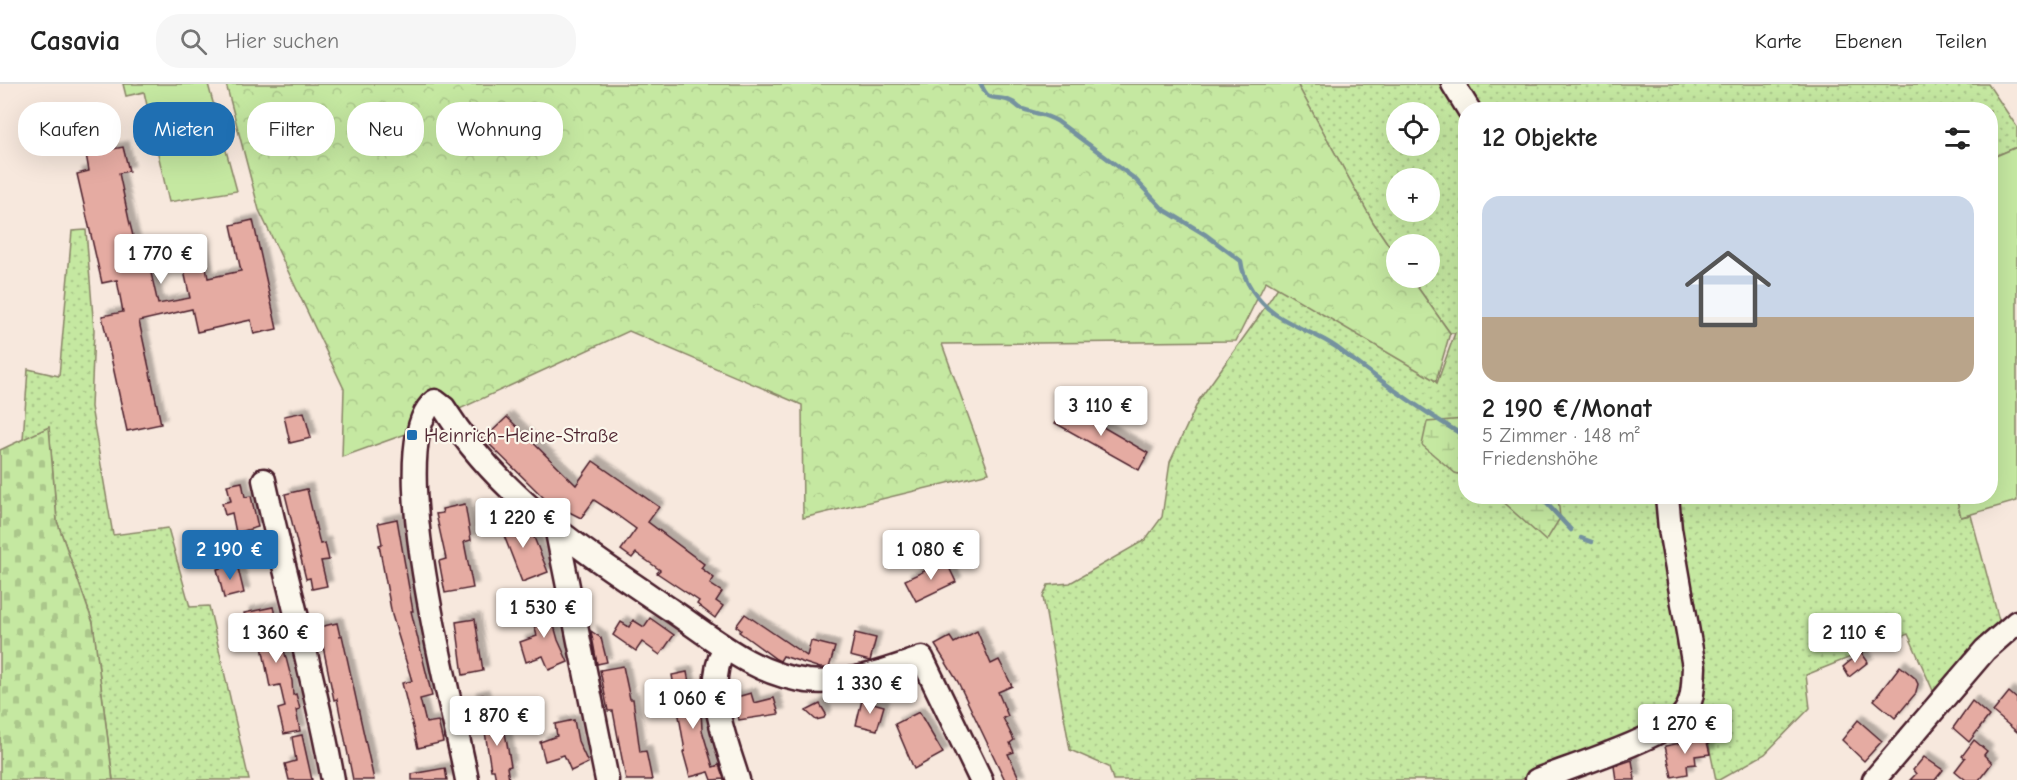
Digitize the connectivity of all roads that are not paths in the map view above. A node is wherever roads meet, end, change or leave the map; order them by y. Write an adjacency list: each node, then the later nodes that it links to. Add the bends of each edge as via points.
1 (1453, 84): 2 (street)
2 (1464, 102)
3 (264, 480): 8 (street)
4 (1668, 504): 13 (street, via 1694,667 1687,709 1670,727)
5 (557, 532): 7 (street); 9 (street, via 496,477 440,402 431,404 415,451 417,520 427,592); 10 (street)
6 (2017, 622): 14 (street, via 1985,650)
7 (724, 650): 11 (street, via 718,659 715,692); 12 (street, via 780,675 808,681 869,676 922,658)
8 (333, 780)
9 (467, 780)
10 (607, 780)
11 (738, 780)
12 (981, 780)
13 (1538, 780)
14 (1874, 780)

